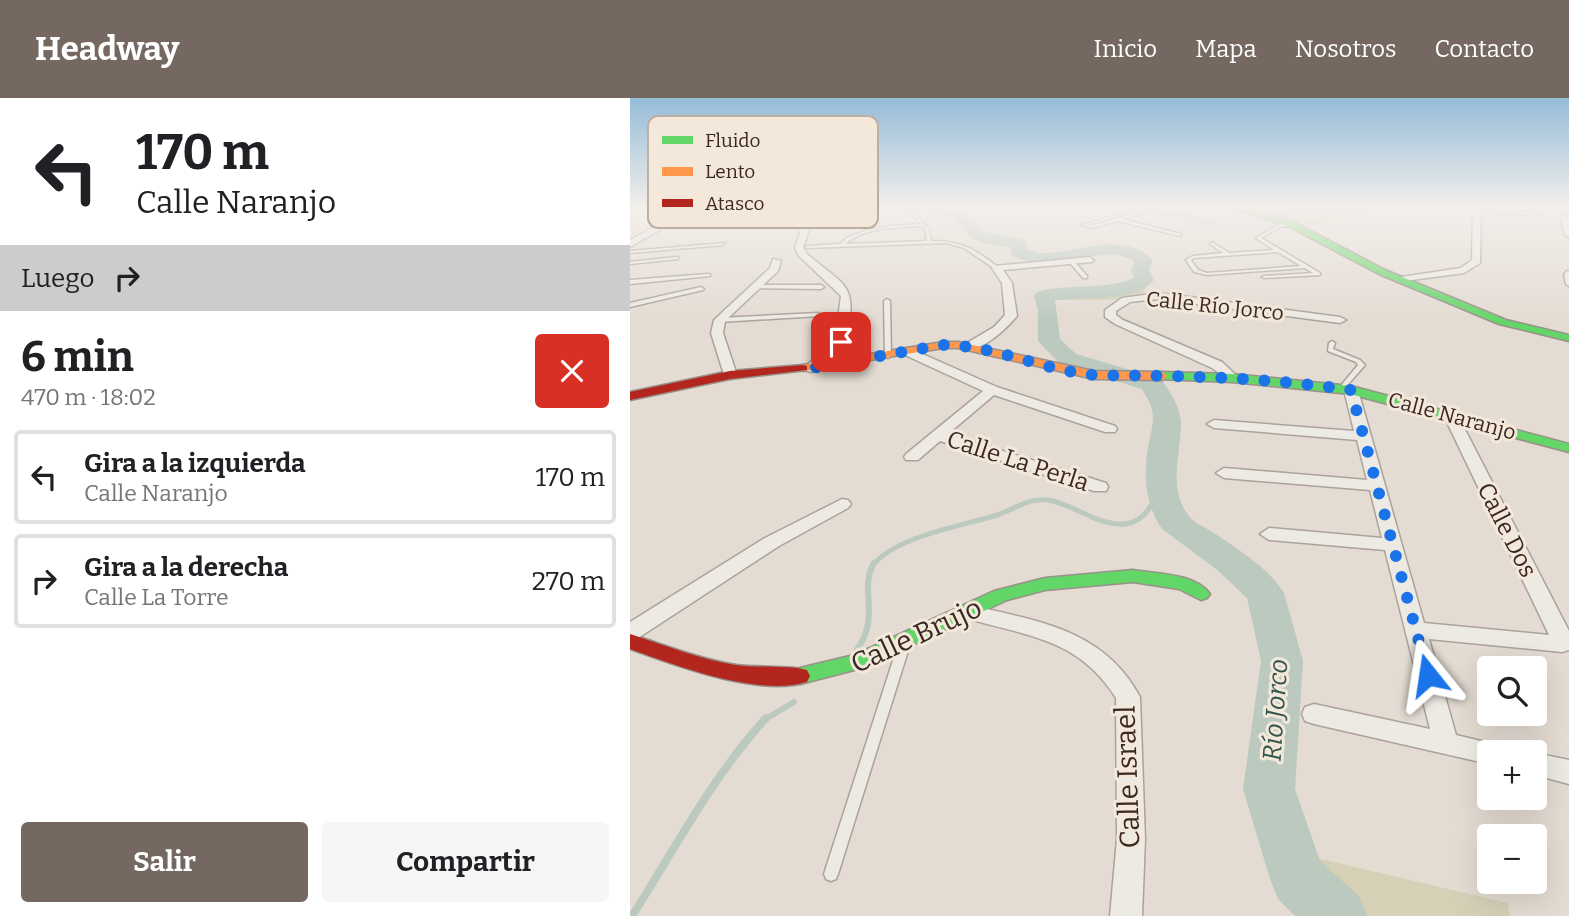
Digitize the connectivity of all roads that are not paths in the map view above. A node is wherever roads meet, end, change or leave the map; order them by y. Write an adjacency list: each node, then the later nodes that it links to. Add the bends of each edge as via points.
1 (698, 246): 11 (lane)
2 (799, 246): 40 (street, via 846,296 841,342)
3 (835, 246): 9 (lane)
4 (960, 246): 19 (lane)
5 (1216, 246): 12 (lane)
6 (1270, 246): 10 (lane)
7 (1335, 246): 24 (street)
8 (1477, 246): 24 (street, via 1473,266)
9 (807, 247)
10 (1277, 251): 12 (lane); 18 (lane)
11 (630, 252)
12 (1228, 255): 18 (lane, via 1188,260 1196,271 1207,274)
13 (676, 258): 16 (lane)
14 (1089, 260): 17 (street)
15 (776, 261): 27 (street, via 775,269)
16 (630, 262)
17 (1072, 262): 19 (street); 22 (lane)
18 (1306, 267): 23 (lane, via 1318,274)
19 (997, 268): 37 (street, via 1007,283 1011,316)
20 (1569, 272): 26 (lane)
21 (708, 275): 25 (lane)
22 (1085, 277)
23 (1249, 278)
24 (1401, 280): 35 (street, via 1503,322)
25 (630, 282)
26 (1569, 284)
27 (755, 287): 28 (lane); 33 (street)
28 (821, 287)
29 (701, 289): 31 (lane)
30 (887, 301): 39 (lane)
31 (630, 305)
32 (818, 315): 33 (lane)
33 (720, 320): 41 (street, via 717,333)
34 (1340, 320): 42 (street, Calle Río Jorco, via 1158,296 1119,302 1110,310 1119,322 1217,365)
35 (1569, 338)
36 (1332, 343): 43 (lane, via 1330,350 1362,365)
37 (971, 346): 38 (street, Calle Naranjo, via 943,345); 42 (street, Calle Naranjo, via 1094,375)
38 (909, 352): 39 (street, Calle Naranjo); 44 (street)
39 (888, 356): 40 (street, Calle Naranjo)
40 (812, 368): 41 (street, Calle Naranjo)
41 (730, 375): 45 (street, Calle Naranjo)
42 (1232, 378): 43 (street, Calle Naranjo)
43 (1346, 389): 46 (street, Calle Naranjo); 50 (street)
44 (992, 390): 48 (street); 49 (street)
45 (630, 396)
46 (1451, 416): 51 (street, Calle Naranjo); 61 (street, Calle Dos, via 1562,644)
47 (1214, 424): 50 (street)
48 (1110, 429)
49 (936, 435): 52 (street); 55 (street, Calle La Perla)
50 (1363, 436): 54 (street)
51 (1569, 448)
52 (912, 457)
53 (1224, 473): 54 (street)
54 (1377, 486): 58 (street)
55 (1100, 487)
56 (842, 505): 62 (street, via 772,541)
57 (1269, 534): 58 (street)
58 (1393, 545): 61 (street)
59 (1201, 594): 60 (street, Calle Brujo, via 1173,581 1098,576 1024,586)
60 (970, 612): 64 (street, Calle Brujo); 71 (street, Calle Israel, via 1052,633 1093,654 1128,697 1131,839)
61 (1416, 630): 66 (street)
62 (630, 632)
63 (630, 641): 64 (street, Calle Brujo, via 714,667 774,678 833,672)
64 (904, 642): 70 (lane)
65 (1314, 714): 66 (street)
66 (1446, 743): 67 (street)
67 (1477, 750)
68 (1547, 767): 69 (street)
69 (1569, 772)
70 (831, 874)
71 (1126, 916)

